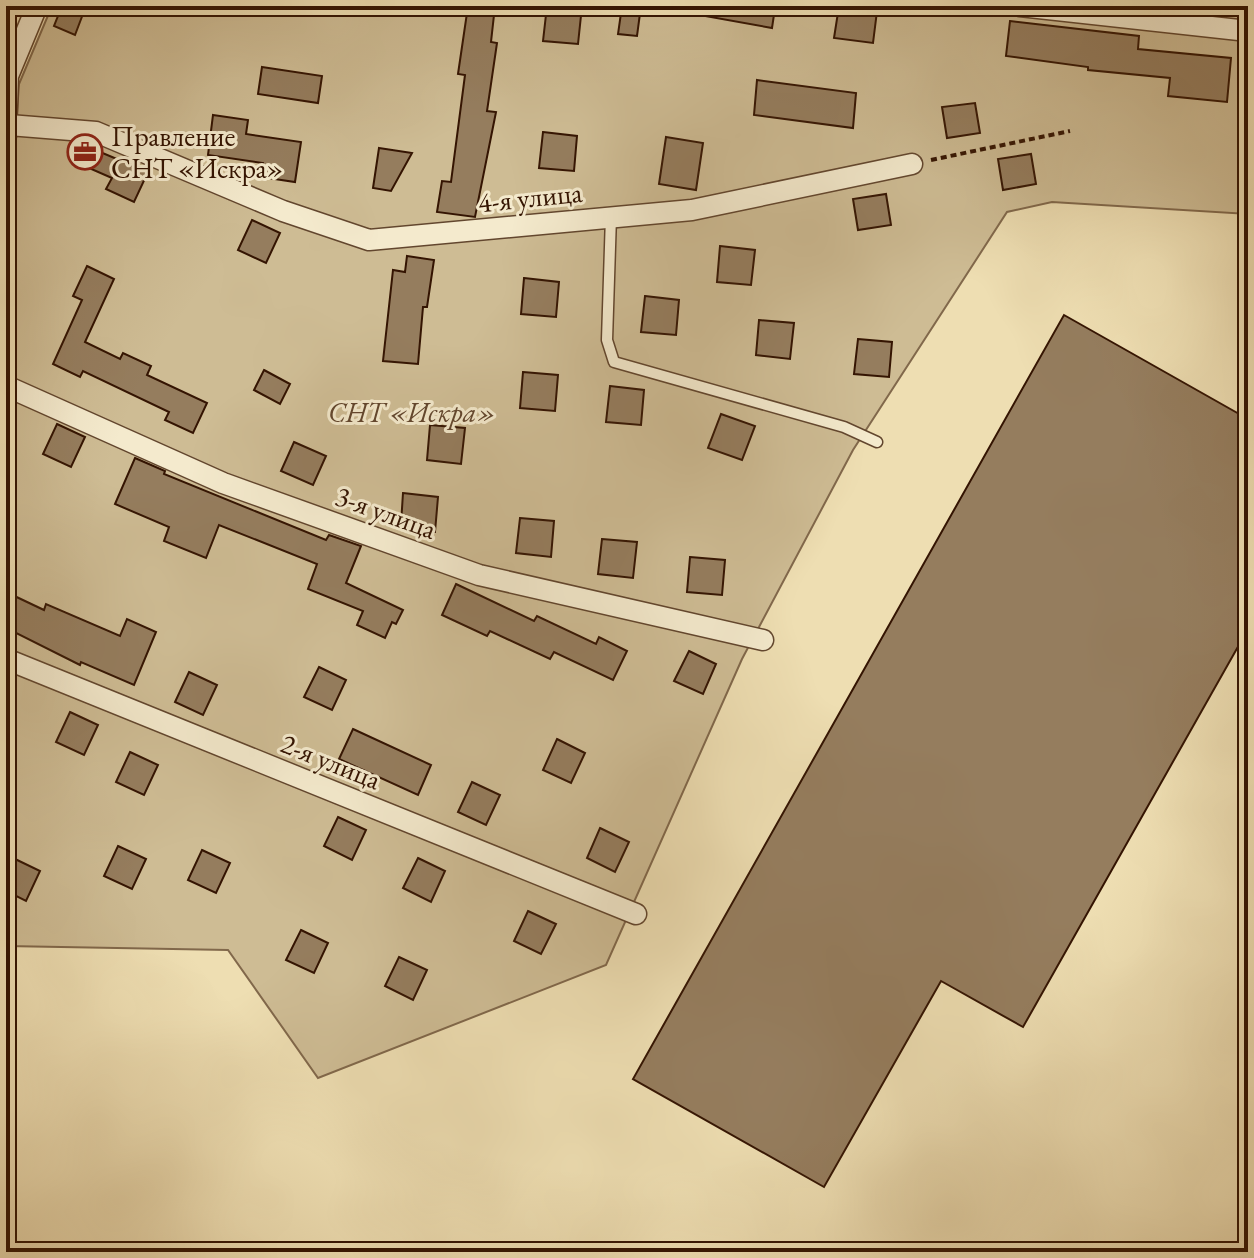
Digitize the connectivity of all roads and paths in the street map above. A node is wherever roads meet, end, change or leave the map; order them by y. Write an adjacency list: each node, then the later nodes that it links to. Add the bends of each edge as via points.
1 (37, 6): 4 (street)
2 (1020, 6): 3 (street)
3 (1248, 31)
4 (7, 76): 5 (street)
5 (7, 130): 8 (street, 4-я улица, via 96,132 283,211 369,240)
6 (1070, 131): 7 (path)
7 (912, 164): 8 (street, 4-я улица, via 692,210)
8 (611, 216): 10 (lane, via 607,340 614,362 830,423)
9 (6, 386): 11 (street, 3-я улица, via 223,483 479,575)
10 (877, 442)
11 (763, 640)
12 (6, 659): 13 (street, 2-я улица)
13 (636, 914)

